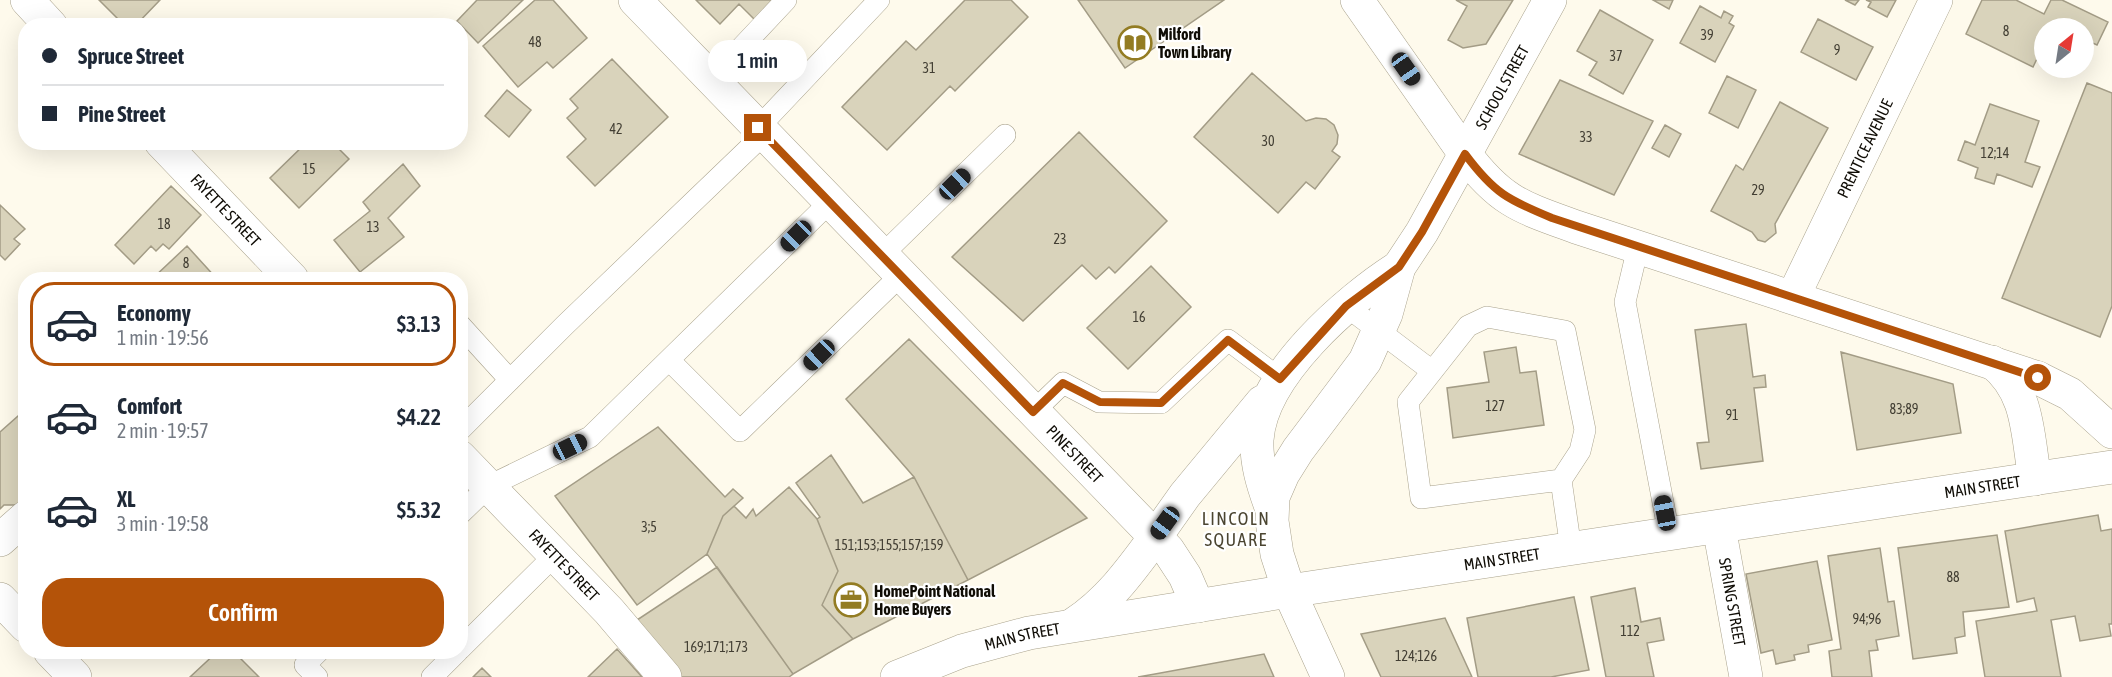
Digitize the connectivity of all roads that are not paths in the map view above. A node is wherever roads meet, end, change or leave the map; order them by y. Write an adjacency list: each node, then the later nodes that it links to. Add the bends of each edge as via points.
1 (27, 0): 8 (street)
2 (635, 0): 9 (street, PINE STREET)
3 (786, 0): 9 (lane)
4 (879, 0): 10 (lane)
5 (1357, 0): 13 (street)
6 (1550, 0): 13 (street, SCHOOL STREET)
7 (1936, 0): 19 (street, PRENTICE AVENUE)
8 (44, 18)
9 (711, 80): 10 (street, PINE STREET)
10 (761, 131): 14 (street, PINE STREET); 27 (lane)
11 (1005, 135): 16 (lane)
12 (169, 150): 18 (street, FAYETTE STREET)
13 (1465, 154): 15 (street, via 1485,182 1515,202); 17 (street, SCHOOL STREET)
14 (830, 202): 16 (street, PINE STREET); 23 (lane)
15 (1638, 247): 19 (street); 40 (lane, via 1625,302)
16 (891, 265): 23 (lane, via 740,431); 28 (street, PINE STREET)
17 (1399, 267): 20 (street, SCHOOL STREET); 21 (street, SCHOOL STREET)
18 (283, 272)
19 (1793, 297): 24 (street)
20 (1346, 306): 21 (lane); 26 (street, SCHOOL STREET)
21 (1380, 331): 25 (lane); 37 (street, SCHOOL STREET, via 1356,376 1290,462 1276,486)
22 (468, 334): 27 (lane)
23 (670, 361): 35 (lane, via 590,437)
24 (1992, 362): 30 (street, via 2058,388 2091,411); 33 (street, via 2012,381 2021,398)
25 (1432, 371): 34 (lane, via 1408,402 1421,498); 34 (lane, via 1477,320 1487,317 1565,331 1586,430 1580,451)
26 (1280, 379): 28 (lane, via 1228,340 1161,403 1100,402 1063,383); 37 (street, SCHOOL STREET, via 1267,401 1257,438 1260,472); 41 (street)
27 (510, 380): 29 (lane)
28 (1033, 412): 41 (street, PINE STREET)
29 (468, 422)
30 (2112, 432)
31 (468, 465): 35 (street, FAYETTE STREET)
32 (2112, 467): 33 (street, MAIN STREET)
33 (2034, 479): 39 (street, MAIN STREET)
34 (1561, 480): 43 (lane)
35 (489, 486): 36 (lane); 44 (street, FAYETTE STREET)
36 (468, 506)
37 (1271, 507): 45 (street, SCHOOL STREET, via 1273,539)
38 (18, 524): 42 (street)
39 (1719, 527): 40 (street, MAIN STREET); 60 (street, SPRING STREET)
40 (1669, 534): 43 (street, MAIN STREET)
41 (1156, 536): 47 (street, PINE STREET, via 1185,576); 49 (street, via 1117,588)
42 (0, 540)
43 (1571, 549): 45 (street, MAIN STREET)
44 (555, 555): 50 (lane); 57 (street, FAYETTE STREET)
45 (1289, 591): 47 (street, MAIN STREET); 59 (street, SCHOOL STREET)
46 (0, 599): 48 (street)
47 (1198, 606): 49 (street, MAIN STREET)
48 (18, 618)
49 (1071, 626): 58 (street, MAIN STREET, via 981,645)
50 (468, 641)
51 (58, 659): 54 (street)
52 (310, 659): 55 (lane, via 304,665)
53 (450, 659): 56 (lane)
54 (75, 677)
55 (317, 677)
56 (432, 677)
57 (665, 677)
58 (897, 677)
59 (1328, 677)
60 (1746, 677)

